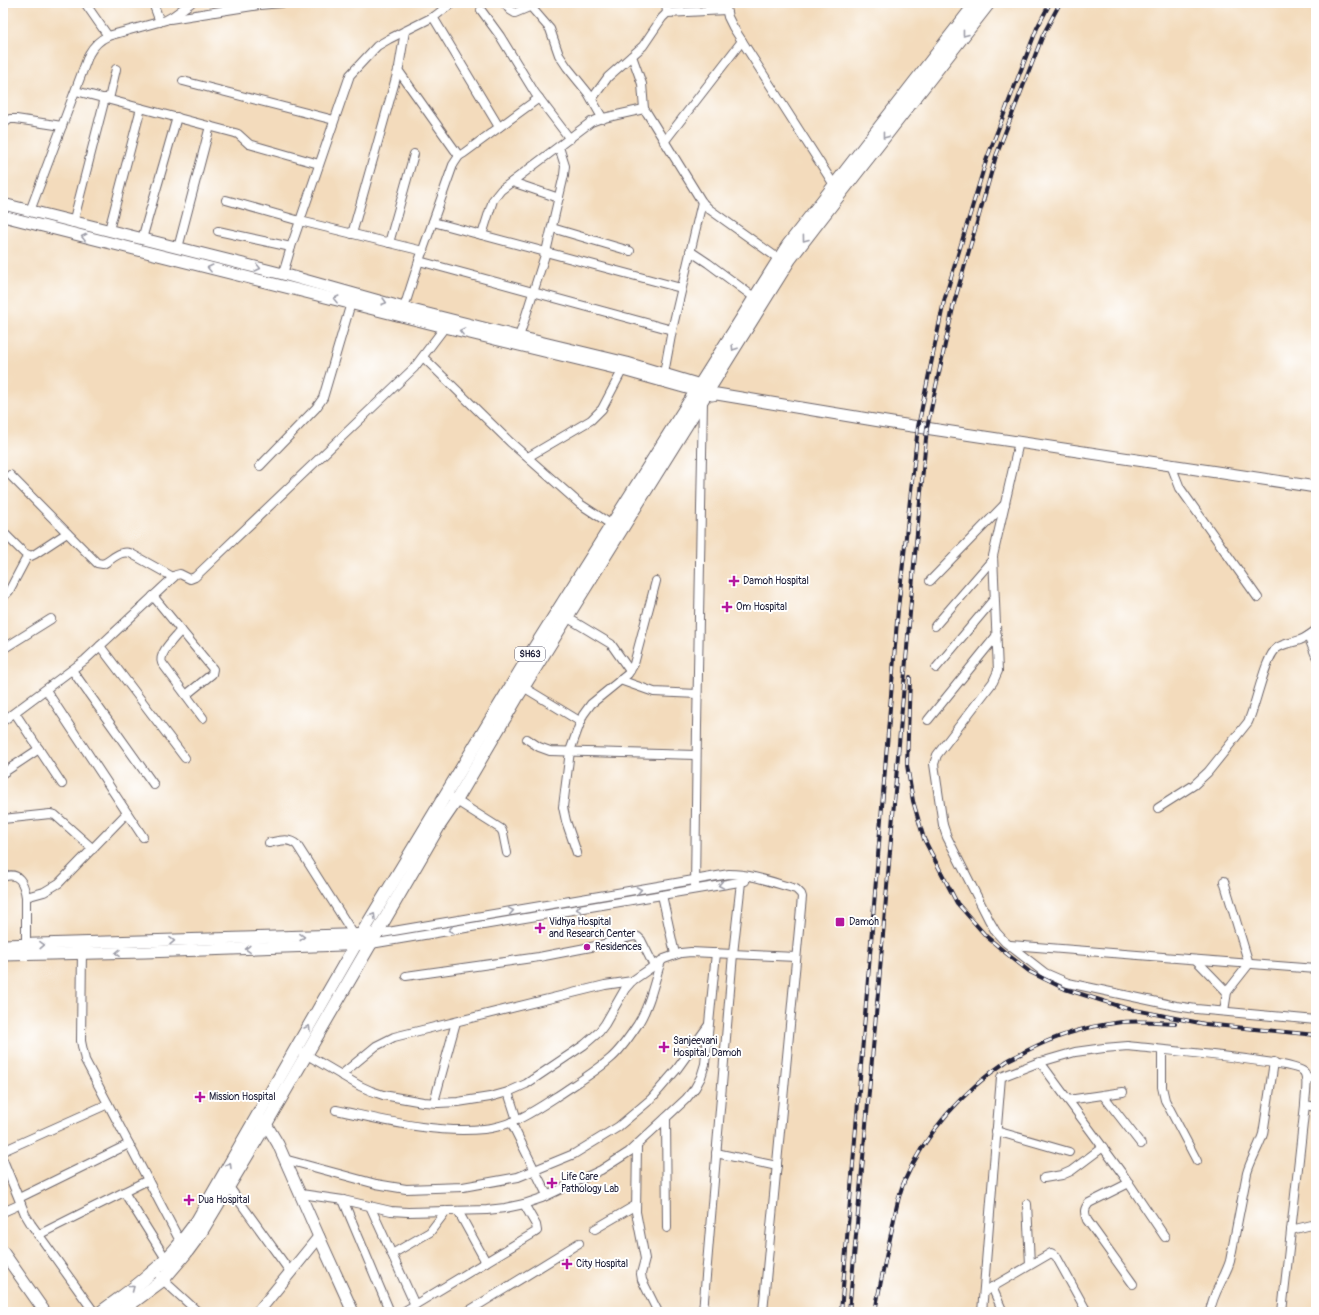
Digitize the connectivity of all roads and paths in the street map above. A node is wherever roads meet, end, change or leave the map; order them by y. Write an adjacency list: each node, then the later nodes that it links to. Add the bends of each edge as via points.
1 (85, 3): 18 (street)
2 (153, 3): 16 (street)
3 (191, 3): 16 (street)
4 (282, 3): 16 (street)
5 (452, 3): 15 (street)
6 (504, 3): 11 (street, via 515,13)
7 (539, 3): 11 (street)
8 (666, 3): 14 (street)
9 (976, 3): 44 (main road, SH63)
10 (989, 3): 44 (main road, SH63, one-way to 44)
11 (531, 7): 27 (street, via 547,24 559,55)
12 (725, 7): 14 (street); 19 (street, via 730,22)
13 (481, 10): 25 (street)
14 (667, 13): 20 (street, via 644,46)
15 (433, 17): 17 (street); 36 (street)
16 (163, 21): 18 (street)
17 (405, 31): 22 (street); 32 (street, via 377,46 353,70)
18 (108, 36): 24 (street, via 92,48)
19 (742, 41): 38 (street); 44 (street)
20 (632, 56): 27 (street, via 608,77); 29 (street, via 642,84)
21 (116, 69): 26 (street)
22 (398, 70): 41 (street); 57 (street)
23 (183, 81): 32 (street)
24 (76, 91): 26 (street); 34 (street)
25 (539, 98): 36 (street); 37 (street)
26 (107, 99): 28 (street); 53 (street)
27 (592, 99): 31 (street)
28 (141, 108): 30 (street); 55 (street)
29 (644, 108): 31 (street); 38 (street)
30 (177, 118): 35 (street); 59 (street)
31 (602, 118): 37 (street, via 591,122)
32 (334, 120): 42 (street)
33 (3, 124): 34 (street, via 16,119)
34 (62, 126): 49 (street)
35 (210, 126): 42 (street, via 238,134 249,144); 62 (street)
36 (499, 127): 41 (street)
37 (570, 139): 39 (street)
38 (664, 142): 47 (street)
39 (559, 147): 43 (street); 45 (street, via 565,171)
40 (414, 154): 60 (street)
41 (459, 156): 52 (street, via 453,165)
42 (319, 164): 51 (street)
43 (512, 182): 45 (street); 58 (street, via 493,200)
44 (837, 189): 67 (main road, SH63, via 792,240); 81 (main road, SH63, one-way to 81)
45 (559, 198): 54 (street)
46 (226, 200): 51 (street)
47 (702, 202): 65 (street); 67 (street)
48 (3, 204): 49 (main road)
49 (30, 211): 53 (main road)
50 (3, 216): 73 (main road, one-way to 50)
51 (300, 221): 57 (street); 61 (street)
52 (433, 222): 58 (street); 63 (street)
53 (74, 223): 55 (main road)
54 (552, 228): 64 (street); 66 (street)
55 (109, 230): 59 (main road)
56 (218, 231): 61 (street)
57 (352, 234): 60 (street)
58 (482, 235): 66 (street)
59 (142, 239): 62 (main road)
60 (390, 243): 63 (street)
61 (291, 247): 69 (street)
62 (178, 248): 69 (main road, one-way to 69)
63 (423, 251): 68 (street)
64 (630, 251)
65 (690, 251): 70 (street); 72 (street)
66 (546, 252): 70 (street); 71 (street)
67 (780, 259): 72 (main road, SH63)
68 (419, 261): 71 (street); 74 (street)
69 (283, 274): 74 (main road, one-way to 74)
70 (681, 288): 76 (street)
71 (534, 292): 76 (street); 77 (street)
72 (754, 298): 81 (main road, SH63)
73 (351, 303): 75 (main road); 85 (street, via 323,398)
74 (404, 308): 77 (main road)
75 (445, 327): 78 (street); 79 (main road, one-way to 75)
76 (672, 330): 80 (street)
77 (519, 337): 79 (main road)
78 (423, 357): 83 (street); 95 (street, via 195,578 190,579 178,574)
79 (625, 366): 80 (main road); 83 (street, via 602,409 591,420)
80 (663, 378): 81 (main road)
81 (705, 392): 82 (main road); 91 (main road, SH63); 118 (street)
82 (1019, 442): 84 (main road); 88 (street)
83 (528, 457): 91 (street)
84 (1171, 465): 87 (main road); 100 (street, via 1180,488)
85 (260, 466)
86 (10, 475): 90 (street)
87 (1316, 487)
88 (1005, 504): 94 (street); 97 (street)
89 (3, 532): 92 (street)
90 (67, 533): 93 (street, via 35,554); 95 (street, via 97,563 106,563 126,552)
91 (611, 533): 102 (main road, SH63)
92 (6, 540): 93 (street)
93 (28, 555): 98 (street)
94 (993, 559): 101 (street); 104 (street)
95 (173, 578): 99 (street)
96 (656, 581): 114 (street)
97 (930, 581)
98 (3, 596)
99 (153, 596): 105 (street); 109 (street)
100 (1258, 598)
101 (994, 599): 107 (street); 112 (street)
102 (563, 614): 114 (street, via 611,644); 116 (main road, SH63)
103 (51, 619): 110 (street)
104 (935, 626)
105 (181, 630): 119 (street, via 163,652 161,660); 119 (street, via 213,669 212,674)
106 (1316, 630): 108 (street)
107 (997, 635): 122 (street); 159 (street, via 996,677 937,755 934,764 946,837 996,932)
108 (1308, 636): 111 (street); 134 (street, via 1274,650 1268,660 1253,714 1248,722 1201,780)
109 (100, 646): 113 (street); 129 (street)
110 (3, 649)
111 (1316, 656)
112 (936, 668)
113 (72, 670): 117 (street); 132 (street)
114 (630, 671): 115 (street)
115 (620, 680): 118 (street, via 654,692); 124 (street, via 591,704)
116 (519, 684): 124 (street); 133 (main road, SH63)
117 (46, 690): 120 (street); 135 (street)
118 (697, 694): 128 (street)
119 (186, 695): 121 (street)
120 (15, 713): 123 (street); 126 (street)
121 (203, 718)
122 (928, 720)
123 (3, 721)
124 (581, 722): 127 (street)
125 (527, 739): 127 (street, via 544,749)
126 (39, 749): 130 (street); 131 (street)
127 (570, 751): 128 (street); 141 (street, via 563,807)
128 (696, 755): 144 (street)
129 (186, 758)
130 (3, 772)
131 (62, 784)
132 (154, 785)
133 (451, 798): 140 (street, via 501,829); 147 (main road, SH63, via 439,826)
134 (1158, 808)
135 (128, 813): 137 (street); 139 (street)
136 (3, 819): 139 (street, via 55,815)
137 (143, 837)
138 (269, 843): 156 (street, via 284,840 297,845)
139 (93, 848): 150 (street, via 54,887)
140 (506, 853)
141 (577, 853)
142 (3, 877): 150 (street, via 15,875 19,878)
143 (759, 878): 144 (street, via 729,874); 146 (street); 166 (street, via 796,889 801,894)
144 (694, 880): 148 (street); 151 (street, one-way to 144)
145 (1224, 881): 169 (street)
146 (741, 882): 148 (street, one-way to 148); 164 (street)
147 (397, 887): 156 (main road, SH63, one-way to 147); 157 (main road, SH63)
148 (695, 890): 149 (street)
149 (662, 895): 153 (street); 163 (street)
150 (26, 897): 158 (street)
151 (594, 897): 152 (street); 153 (street)
152 (545, 906): 154 (street); 155 (street, one-way to 152)
153 (596, 906): 154 (street, one-way to 154)
154 (547, 914): 155 (street)
155 (496, 918): 157 (street)
156 (357, 938): 157 (main road); 161 (main road); 179 (main road, SH63, one-way to 156)
157 (373, 939): 179 (main road, SH63)
158 (26, 945): 160 (main road); 161 (main road, one-way to 161)
159 (1010, 945): 167 (street); 174 (street, via 1044,973 1068,983 1176,1006)
160 (3, 946)
161 (82, 948): 165 (main road); 190 (street, via 82,1050)
162 (716, 953): 163 (street); 164 (street); 177 (street)
163 (675, 954): 168 (street)
164 (733, 954): 166 (street); 203 (street)
165 (3, 955)
166 (796, 957): 208 (street)
167 (1196, 960): 169 (street); 173 (street)
168 (657, 963): 171 (street, via 641,940 635,936 539,957); 172 (street); 196 (street, via 646,1008 630,1035 611,1058 538,1108)
169 (1250, 964): 170 (street); 173 (street)
170 (1316, 970)
171 (406, 976)
172 (632, 981): 176 (street, via 605,985); 185 (street, via 605,1024 592,1039 526,1084)
173 (1227, 992): 174 (street)
174 (1224, 1011): 175 (street)
175 (1316, 1020)
176 (456, 1022): 182 (street, via 381,1042); 189 (street)
177 (709, 1025): 194 (street, via 701,1077 686,1099); 209 (street, via 651,1099 624,1122 574,1154)
178 (1162, 1050): 180 (street, via 1128,1046 1104,1048 1075,1052); 181 (street); 207 (street, via 1162,1093)
179 (301, 1051): 182 (street); 195 (main road, SH63)
180 (1040, 1062): 188 (street); 197 (street, via 1001,1077)
181 (1274, 1062): 183 (street, via 1300,1069); 262 (street, via 1263,1134 1247,1173 1230,1261)
182 (341, 1075): 189 (street, via 383,1095)
183 (1306, 1078): 184 (street); 191 (street)
184 (1316, 1079)
185 (508, 1092): 189 (street, via 474,1100); 196 (street)
186 (1123, 1092): 187 (street)
187 (1103, 1095): 188 (street); 199 (street)
188 (1068, 1100): 201 (street)
189 (434, 1102)
190 (108, 1104): 198 (street); 202 (street)
191 (1304, 1105): 192 (street); 229 (street)
192 (1316, 1107)
193 (336, 1110): 196 (street, via 432,1128 484,1129)
194 (666, 1118): 200 (street); 227 (street)
195 (261, 1121): 205 (main road, via 273,1134); 212 (main road, SH63)
196 (514, 1121): 209 (street)
197 (996, 1131): 204 (street); 244 (street)
198 (129, 1144): 211 (street); 218 (street)
199 (1141, 1144)
200 (637, 1145): 216 (street, via 601,1170); 221 (street)
201 (1103, 1148): 210 (street, via 1071,1171); 213 (street)
202 (3, 1151)
203 (716, 1152): 208 (street); 257 (street)
204 (1069, 1152)
205 (284, 1159): 209 (street, via 376,1184 406,1189 463,1187 518,1177); 215 (main road)
206 (3, 1160): 218 (street)
207 (1197, 1161)
208 (777, 1166): 258 (street)
209 (535, 1171): 216 (street)
210 (1044, 1178)
211 (148, 1180): 214 (street); 234 (street)
212 (224, 1183): 234 (main road, SH63, via 200,1234); 240 (street)
213 (1129, 1183): 232 (street); 242 (street, via 1089,1203 1084,1213)
214 (124, 1192): 230 (street); 237 (street)
215 (301, 1194): 217 (street); 231 (main road)
216 (547, 1195): 219 (street)
217 (343, 1200): 222 (street); 254 (street)
218 (20, 1201): 225 (street); 230 (street)
219 (524, 1204): 224 (street); 238 (street, via 536,1225 536,1231)
220 (1027, 1204): 239 (street)
221 (636, 1205): 228 (street); 256 (street, via 645,1260 640,1274)
222 (370, 1206): 223 (street, via 408,1212); 236 (street)
223 (446, 1211): 224 (street); 236 (street, via 430,1232)
224 (458, 1211): 238 (street)
225 (3, 1212)
226 (1316, 1224): 229 (street)
227 (666, 1228)
228 (595, 1229)
229 (1291, 1230): 263 (street)
230 (38, 1235): 249 (street)
231 (319, 1237): 240 (main road); 253 (main road)
232 (1165, 1237)
233 (579, 1243): 247 (street)
234 (185, 1246): 237 (main road, SH63); 241 (main road, SH63)
235 (3, 1252): 248 (main road)
236 (392, 1254): 245 (street)
237 (166, 1259): 241 (main road, SH63)
238 (486, 1262): 245 (street)
239 (1030, 1264): 243 (street); 261 (street, via 1049,1253 1053,1254)
240 (291, 1273): 252 (main road)
241 (159, 1275): 246 (main road, SH63); 251 (street)
242 (1133, 1284)
243 (992, 1287): 244 (street); 260 (street)
244 (984, 1292): 259 (street)
245 (415, 1305): 255 (street)
246 (117, 1309): 250 (main road, SH63)
247 (470, 1311)
248 (45, 1312)
249 (94, 1312)
250 (101, 1312)
251 (198, 1312)
252 (258, 1312)
253 (353, 1312)
254 (390, 1312)
255 (403, 1312)
256 (658, 1312)
257 (703, 1312)
258 (764, 1312)
259 (982, 1312)
260 (1003, 1312)
261 (1087, 1312)
262 (1210, 1312)
263 (1282, 1312)

